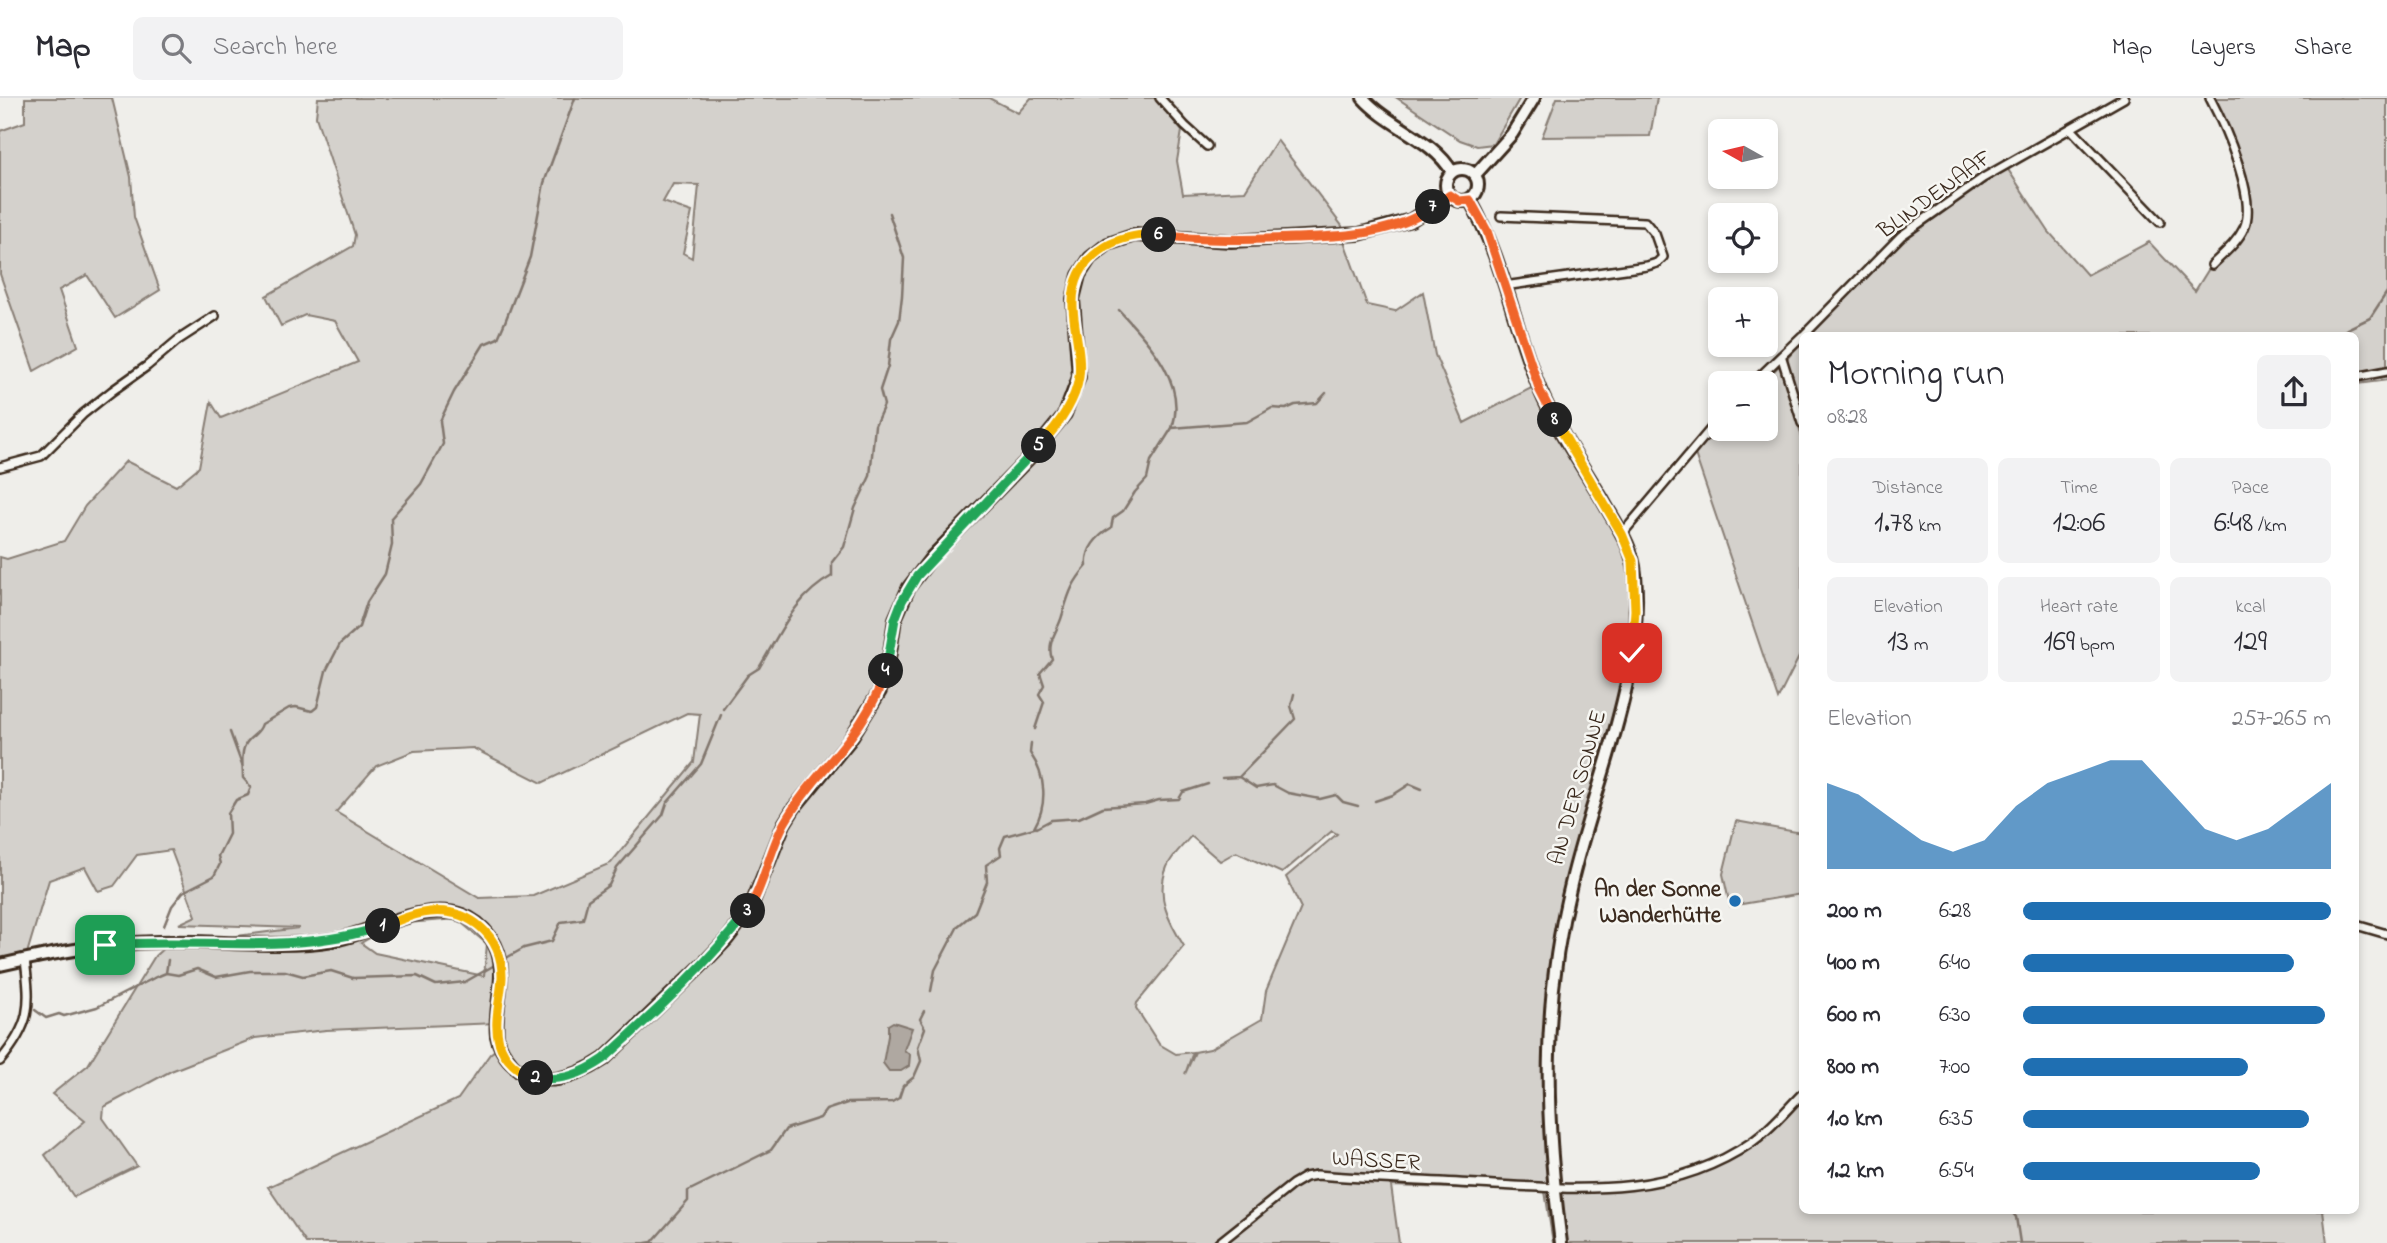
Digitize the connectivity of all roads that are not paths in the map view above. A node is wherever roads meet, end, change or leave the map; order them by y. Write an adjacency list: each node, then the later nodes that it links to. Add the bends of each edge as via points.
1 (1160, 98): 7 (street)
2 (1363, 98): 8 (main road, via 1439,155)
3 (1534, 98): 9 (main road, via 1511,134)
4 (2124, 98): 6 (street, BLINDENAAF)
5 (2210, 98): 14 (street, via 2237,158 2248,209 2246,226 2236,242)
6 (2071, 129): 13 (street); 17 (street, BLINDENAAF, via 1983,178 1901,236)
7 (1207, 146)
8 (1452, 172): 9 (main road, via 1469,170); 10 (main road, via 1446,183)
9 (1475, 175): 11 (main road, via 1479,186)
10 (1450, 195): 11 (main road, via 1459,201); 29 (main road, via 1411,220 1359,234 1231,241 1135,235 1108,244 1090,258 1079,275 1073,299 1079,377 1065,414 909,587 895,619 880,691 849,741 784,824 750,909 692,976 586,1071 552,1080 536,1078 520,1071 504,1054 497,1034 500,958 486,932 460,914 428,912 331,940 129,943)
11 (1470, 200): 15 (main road, AN DER SONNE, via 1487,231)
12 (1501, 216): 15 (street, via 1645,222 1663,257 1647,266)
13 (2160, 222)
14 (2212, 265)
15 (1504, 286): 26 (main road, AN DER SONNE, via 1540,391)
16 (215, 316): 25 (street, via 102,398 41,456)
17 (1807, 332)
18 (1799, 340): 19 (street, BLINDENAAF)
19 (1782, 358): 20 (street, BLINDENAAF); 23 (street)
20 (1767, 371)
21 (2387, 371): 22 (street)
22 (2359, 376)
23 (1799, 413)
24 (1708, 432): 26 (street)
25 (0, 467)
26 (1622, 534): 33 (main road, AN DER SONNE, via 1635,573 1632,653 1618,720 1571,884 1555,964 1547,1069)
27 (2359, 926): 28 (street)
28 (2387, 934)
29 (25, 960): 30 (main road); 31 (street, via 25,1021)
30 (0, 965)
31 (0, 1061)
32 (1799, 1097): 33 (street, WASSER, via 1753,1142 1681,1176 1630,1187)
33 (1554, 1188): 34 (street, WASSER, via 1317,1175 1293,1184); 35 (main road, AN DER SONNE)
34 (1219, 1243)
35 (1561, 1243)

